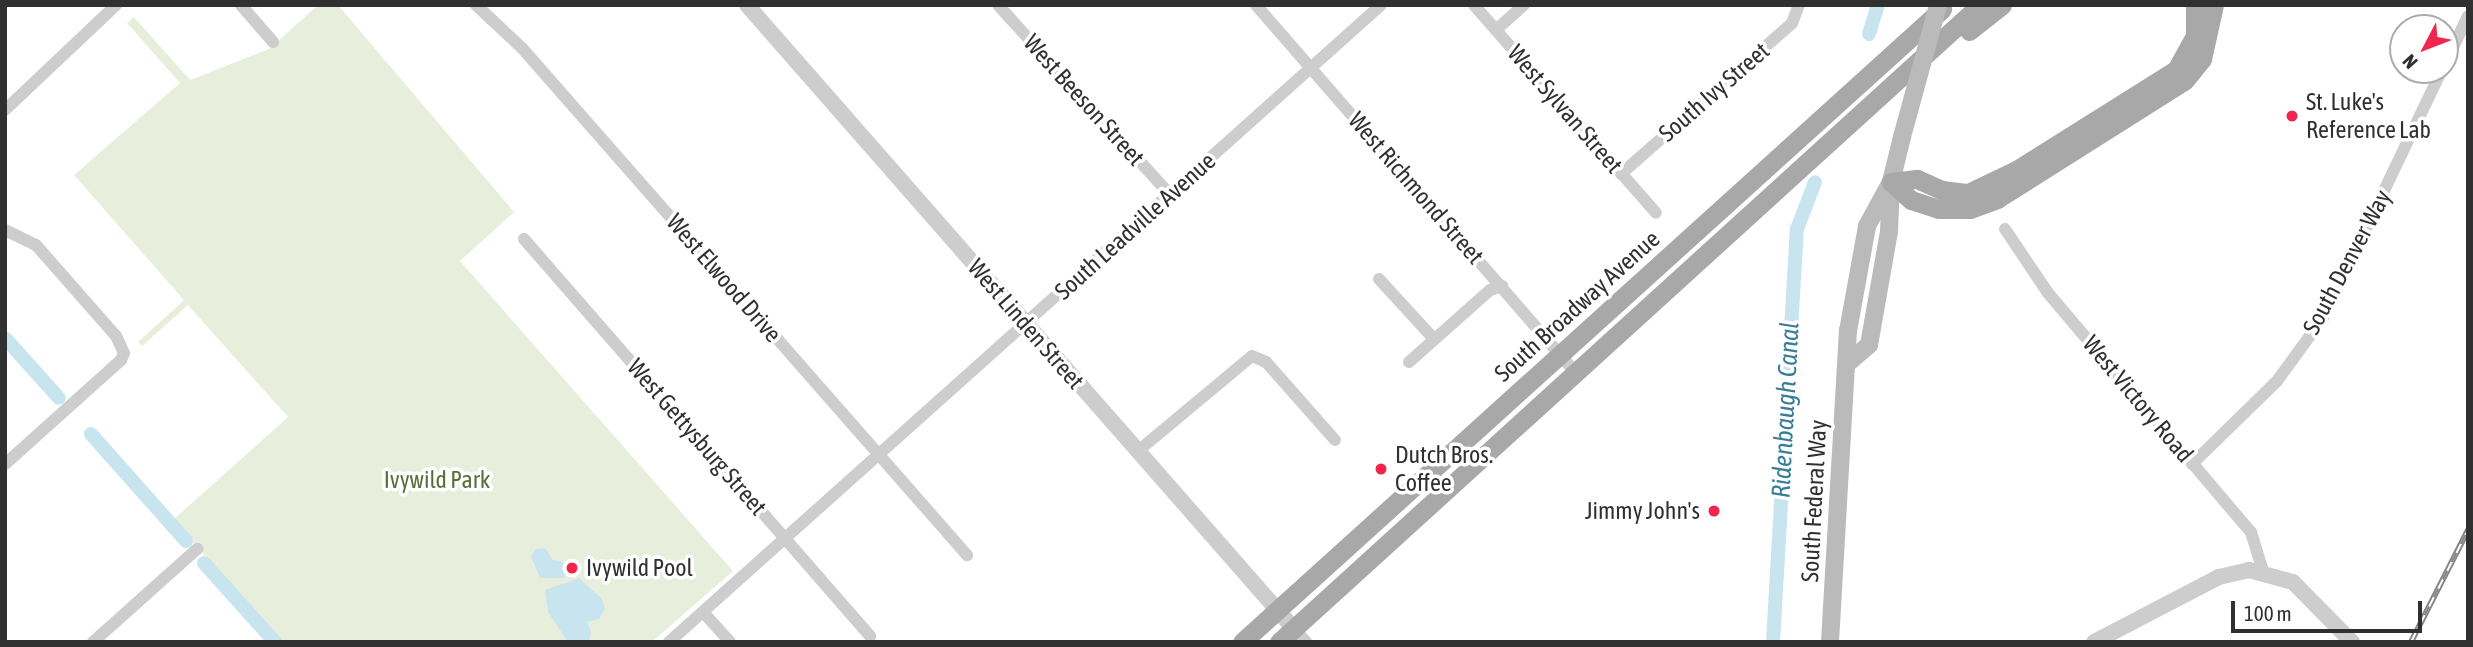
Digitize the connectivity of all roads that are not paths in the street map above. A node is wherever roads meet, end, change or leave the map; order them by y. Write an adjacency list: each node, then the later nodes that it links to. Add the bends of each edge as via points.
1 (116, 5): 24 (street)
2 (241, 5): 20 (street)
3 (476, 5): 41 (street, West Elwood Drive, via 522,48)
4 (747, 5): 34 (street, West Linden Street)
5 (998, 5): 27 (street, West Beeson Street)
6 (1256, 5): 21 (street, West Richmond Street)
7 (1381, 5): 21 (street, South Leadville Avenue)
8 (1474, 5): 18 (street, West Sylvan Street)
9 (1524, 5): 18 (street)
10 (1938, 5): 26 (main road, South Federal Way, bridge)
11 (1945, 5): 36 (main road, South Broadway Avenue)
12 (1980, 5): 23 (main road, South Broadway Avenue)
13 (2002, 5): 23 (main road)
14 (2195, 5): 26 (main road, via 2195,36 2176,70 2018,169 1968,193 1942,190 1917,179)
15 (2214, 5): 26 (main road, via 2202,60 2185,80 1997,199 1970,209 1939,209 1911,200)
16 (1800, 6): 25 (street, South Ivy Street, via 1792,23)
17 (2468, 16): 19 (street)
18 (1496, 30): 25 (street, West Sylvan Street)
19 (2459, 35)
20 (273, 42)
21 (1311, 68): 27 (street, South Leadville Avenue); 33 (street, West Richmond Street)
22 (2435, 84): 43 (street, South Denver Way, via 2323,318 2277,381)
23 (1878, 99): 38 (main road, South Broadway Avenue)
24 (5, 110)
25 (1621, 174): 28 (street, West Sylvan Street)
26 (1891, 181): 56 (main road, South Federal Way, via 1867,226 1848,331)
27 (1170, 195): 34 (street, South Leadville Avenue)
28 (1656, 213)
29 (2006, 229): 43 (street, West Victory Road, via 2048,293)
30 (5, 230): 42 (street, via 36,245 116,336 124,353)
31 (524, 239): 44 (street, West Gettysburg Street)
32 (1379, 279): 35 (street)
33 (1502, 286): 35 (street, via 1490,290); 36 (street, West Richmond Street)
34 (1024, 326): 40 (street, West Linden Street); 41 (street, South Leadville Avenue)
35 (1434, 339): 37 (street)
36 (1559, 355): 38 (street, West Richmond Street); 48 (main road, South Broadway Avenue)
37 (1409, 362)
38 (1574, 371): 51 (main road, South Broadway Avenue)
39 (1335, 440): 40 (street, via 1266,362 1252,356)
40 (1138, 451): 48 (street, West Linden Street)
41 (880, 454): 44 (street, South Leadville Avenue); 46 (street, West Elwood Drive)
42 (5, 464)
43 (2192, 464): 47 (street, West Victory Road, via 2251,532)
44 (786, 538): 49 (street, South Leadville Avenue); 50 (street, West Gettysburg Street)
45 (197, 550): 52 (street)
46 (967, 555)
47 (2263, 571): 57 (street, via 2219,577); 58 (street, via 2293,582)
48 (1277, 610): 51 (street, West Linden Street); 55 (main road, South Broadway Avenue)
49 (703, 611): 53 (street, South Leadville Avenue); 54 (street)
50 (870, 636)
51 (1293, 637)
52 (93, 642)
53 (669, 642)
54 (730, 642)
55 (1242, 642)
56 (1830, 642)
57 (2094, 642)
58 (2352, 642)

